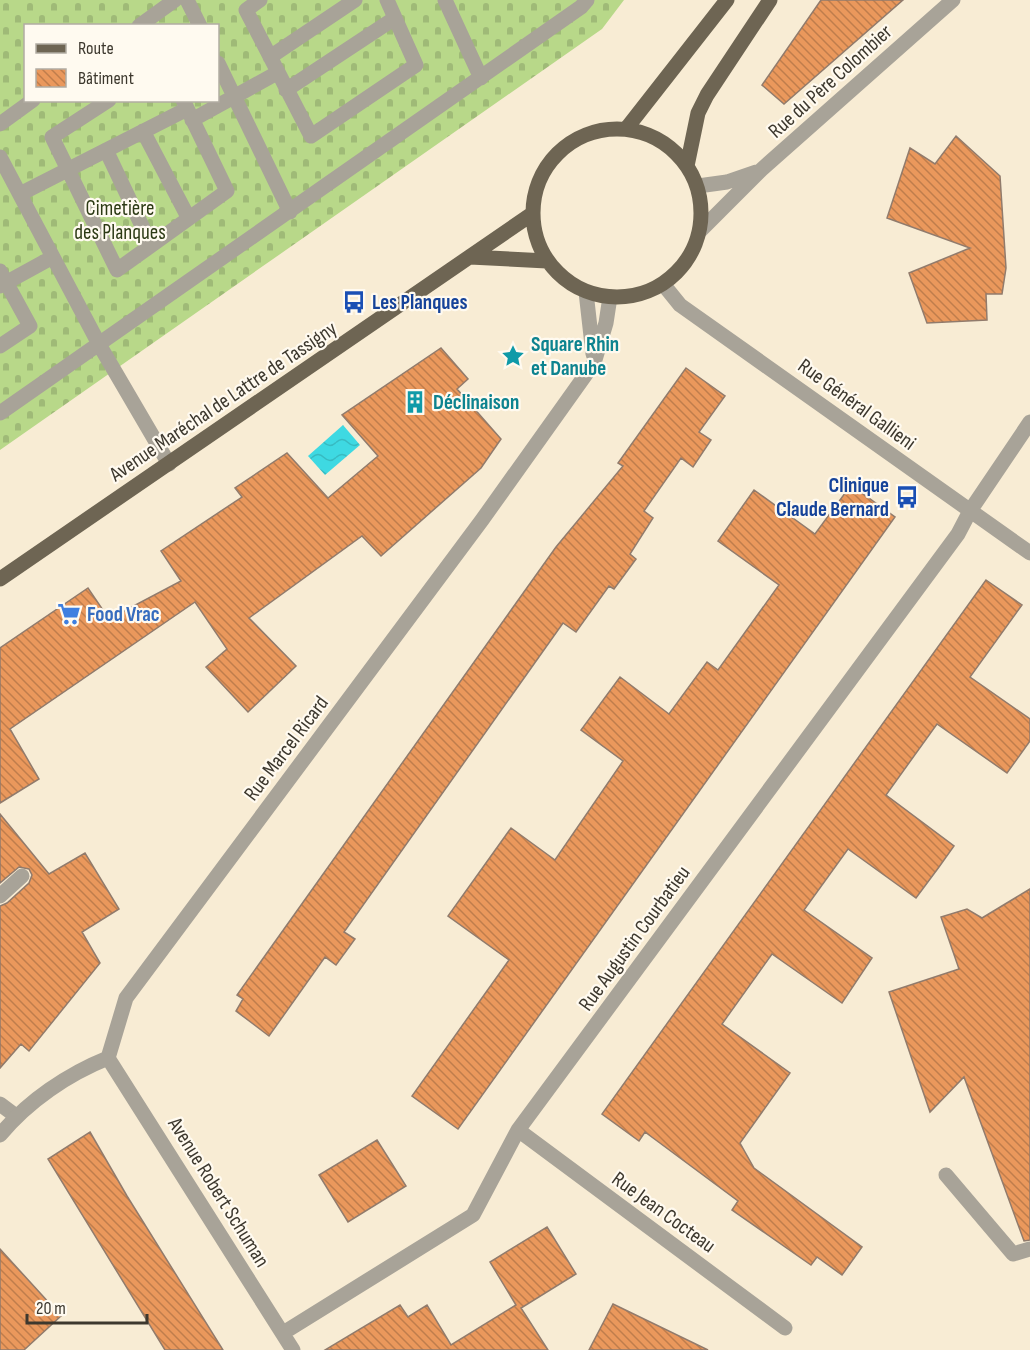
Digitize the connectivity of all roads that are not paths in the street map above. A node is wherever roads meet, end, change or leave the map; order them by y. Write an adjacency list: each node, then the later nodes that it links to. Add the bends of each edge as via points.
1 (175, 0): 12 (street)
2 (188, 0): 13 (street)
3 (260, 0): 14 (street, via 246,10)
4 (355, 0): 14 (street)
5 (387, 0): 11 (street)
6 (445, 0): 17 (street)
7 (587, 0): 17 (street)
8 (727, 0): 26 (main road)
9 (770, 0): 30 (main road, via 707,95 698,113)
10 (953, 0): 31 (street, Rue du Père Colombier)
11 (395, 18): 18 (street); 18 (street, via 416,65 311,136)
12 (142, 24)
13 (199, 24)
14 (270, 57): 16 (street)
15 (219, 65): 19 (street)
16 (277, 73): 18 (street); 19 (street)
17 (481, 78): 35 (street)
18 (286, 90)
19 (234, 97): 20 (street); 35 (street)
20 (219, 101)
21 (30, 102): 25 (street)
22 (106, 102): 32 (street, via 52,137)
23 (216, 102): 24 (street)
24 (187, 110): 27 (street); 37 (street, via 227,191)
25 (0, 124)
26 (626, 129): 30 (main road, via 671,147); 36 (main road, via 598,131 571,142 550,161 536,186)
27 (143, 131): 28 (street); 37 (street)
28 (106, 150): 32 (street); 39 (street)
29 (0, 156): 34 (street)
30 (687, 165): 33 (main road)
31 (762, 170): 33 (street, Rue du Père Colombier, via 728,182); 38 (street, Rue du Père Colombier)
32 (66, 171): 34 (street); 39 (street, via 117,270)
33 (698, 186): 38 (main road)
34 (20, 194): 40 (street)
35 (290, 212): 48 (street)
36 (532, 214): 41 (main road, Avenue Maréchal de Lattre de Tassigny); 42 (main road, via 536,239)
37 (189, 218): 39 (street)
38 (700, 231): 44 (main road, via 680,270)
39 (151, 245)
40 (53, 257): 43 (street); 48 (street)
41 (470, 257): 42 (main road); 52 (main road, Avenue Maréchal de Lattre de Tassigny)
42 (547, 261): 45 (main road, via 564,280)
43 (2, 280): 47 (street, via 30,326)
44 (663, 284): 46 (main road, via 638,295); 53 (street, Rue Général Gallieni, via 680,305)
45 (586, 292): 46 (main road); 49 (street)
46 (610, 297): 49 (street, Rue Marcel Ricard)
47 (0, 346)
48 (100, 346): 50 (street); 52 (street)
49 (594, 363): 58 (street, Rue Marcel Ricard, via 126,998)
50 (0, 413)
51 (1030, 422): 53 (street, Rue Augustin Courbatieu)
52 (169, 464): 55 (main road, Avenue Maréchal de Lattre de Tassigny)
53 (970, 511): 54 (street, Rue Général Gallieni); 61 (street, Rue Augustin Courbatieu, via 958,534)
54 (1030, 553)
55 (0, 579)
56 (22, 876): 57 (street)
57 (0, 896)
58 (108, 1058): 60 (street, via 79,1070); 66 (street, Avenue Robert Schuman)
59 (0, 1104): 60 (street)
60 (16, 1116): 62 (street)
61 (518, 1130): 65 (street, Rue Jean Cocteau); 66 (street, Rue Augustin Courbatieu, via 473,1215)
62 (0, 1135)
63 (946, 1175): 64 (street, via 1013,1254)
64 (1030, 1249)
65 (785, 1328)
66 (283, 1333): 67 (street, Avenue Robert Schuman)
67 (293, 1350)

